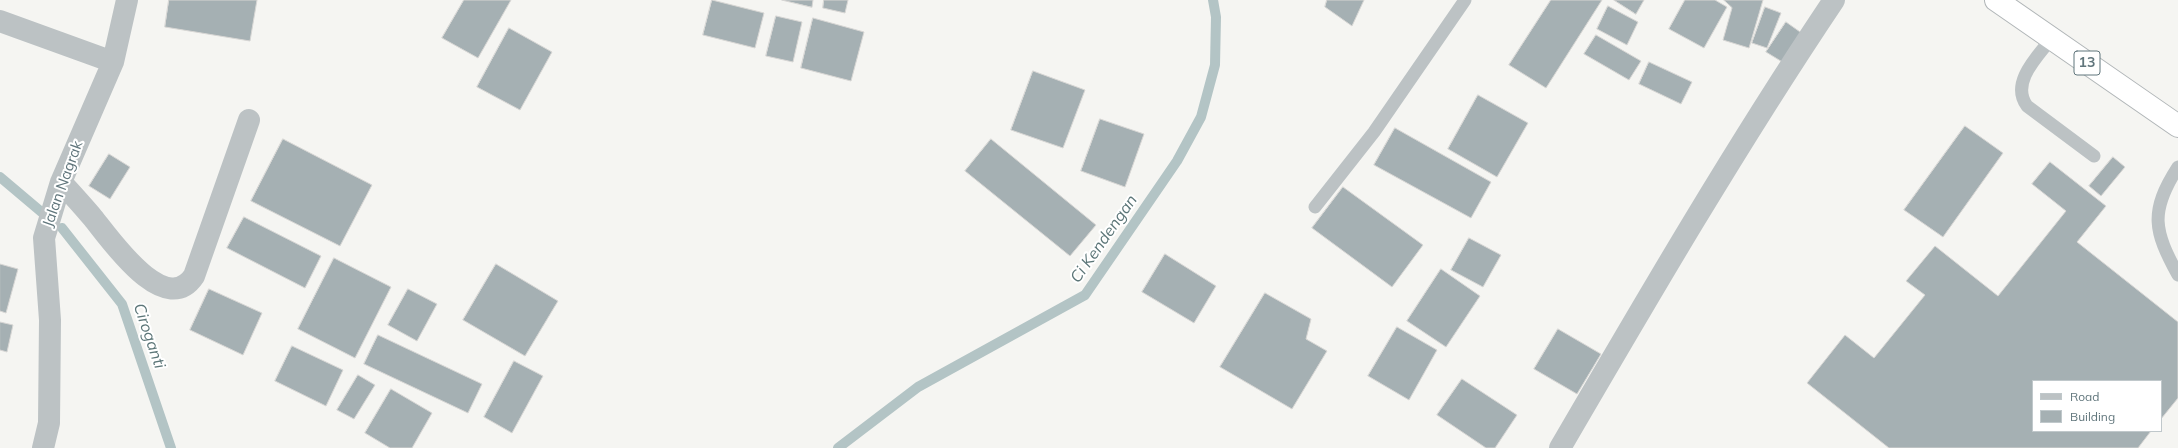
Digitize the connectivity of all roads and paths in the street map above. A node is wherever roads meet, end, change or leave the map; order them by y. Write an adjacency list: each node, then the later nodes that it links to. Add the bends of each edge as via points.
1 (127, 0): 7 (street, Jalan Nagrak)
2 (1465, 0): 13 (lane, via 1374,132)
3 (1834, 0): 16 (street, via 1707,197)
4 (1996, 0): 6 (highway, 13)
5 (0, 21): 7 (street)
6 (2051, 39): 9 (highway, 13); 10 (lane, via 2027,71 2021,87 2022,99 2026,106)
7 (113, 62): 12 (street, Jalan Nagrak)
8 (249, 120): 12 (street, via 194,276 180,287 167,287 149,279 124,257)
9 (2178, 126)
10 (2094, 156)
11 (2178, 167): 14 (lane, via 2165,188 2159,207 2158,230)
12 (61, 182): 15 (street, Jalan Nagrak, via 44,238 50,320 49,423)
13 (1315, 207)
14 (2178, 275)
15 (43, 448)
16 (1560, 448)

